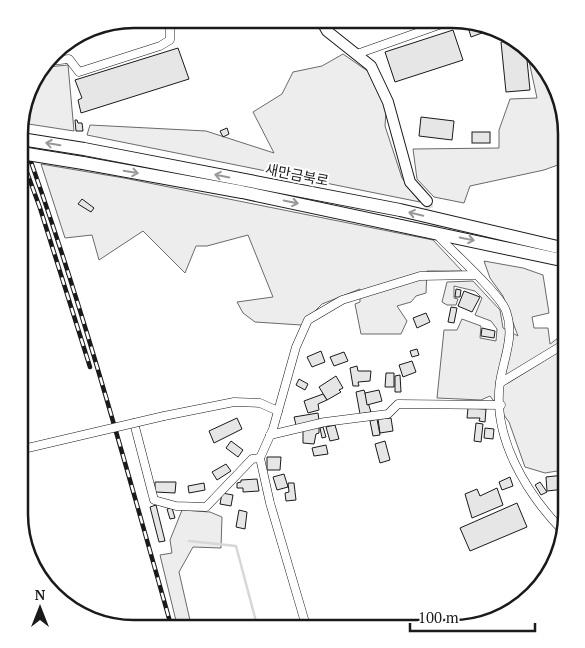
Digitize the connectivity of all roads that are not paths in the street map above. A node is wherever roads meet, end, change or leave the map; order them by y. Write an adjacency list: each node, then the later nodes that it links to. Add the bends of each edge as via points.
1 (170, 28): 5 (street, via 170,40 160,46 79,72 69,59)
2 (325, 28): 4 (street)
3 (430, 28): 4 (street)
4 (357, 54): 8 (street, via 371,66 388,102 410,182)
5 (58, 60)
6 (28, 140): 10 (highway, 새만금북로, one-way to 6, bridge, via 400,210)
7 (28, 154): 11 (highway, 새만금북로, one-way to 11, bridge, via 242,192)
8 (427, 201)
9 (440, 238): 12 (street)
10 (557, 247)
11 (557, 259)
12 (476, 276): 14 (street, via 506,309 510,346); 16 (street, via 420,276 342,300 308,320 296,347)
13 (557, 348): 14 (street)
14 (500, 383): 15 (street)
15 (501, 405): 18 (street, via 398,404 388,414 324,422); 21 (street, via 502,428 524,482)
16 (278, 411): 17 (street, bridge, via 260,403 234,402); 18 (street)
17 (134, 423): 19 (street, bridge); 20 (street, via 154,500 176,506 206,507 252,459)
18 (270, 435): 20 (street)
19 (28, 448)
20 (260, 458): 22 (street)
21 (556, 524)
22 (304, 620)

